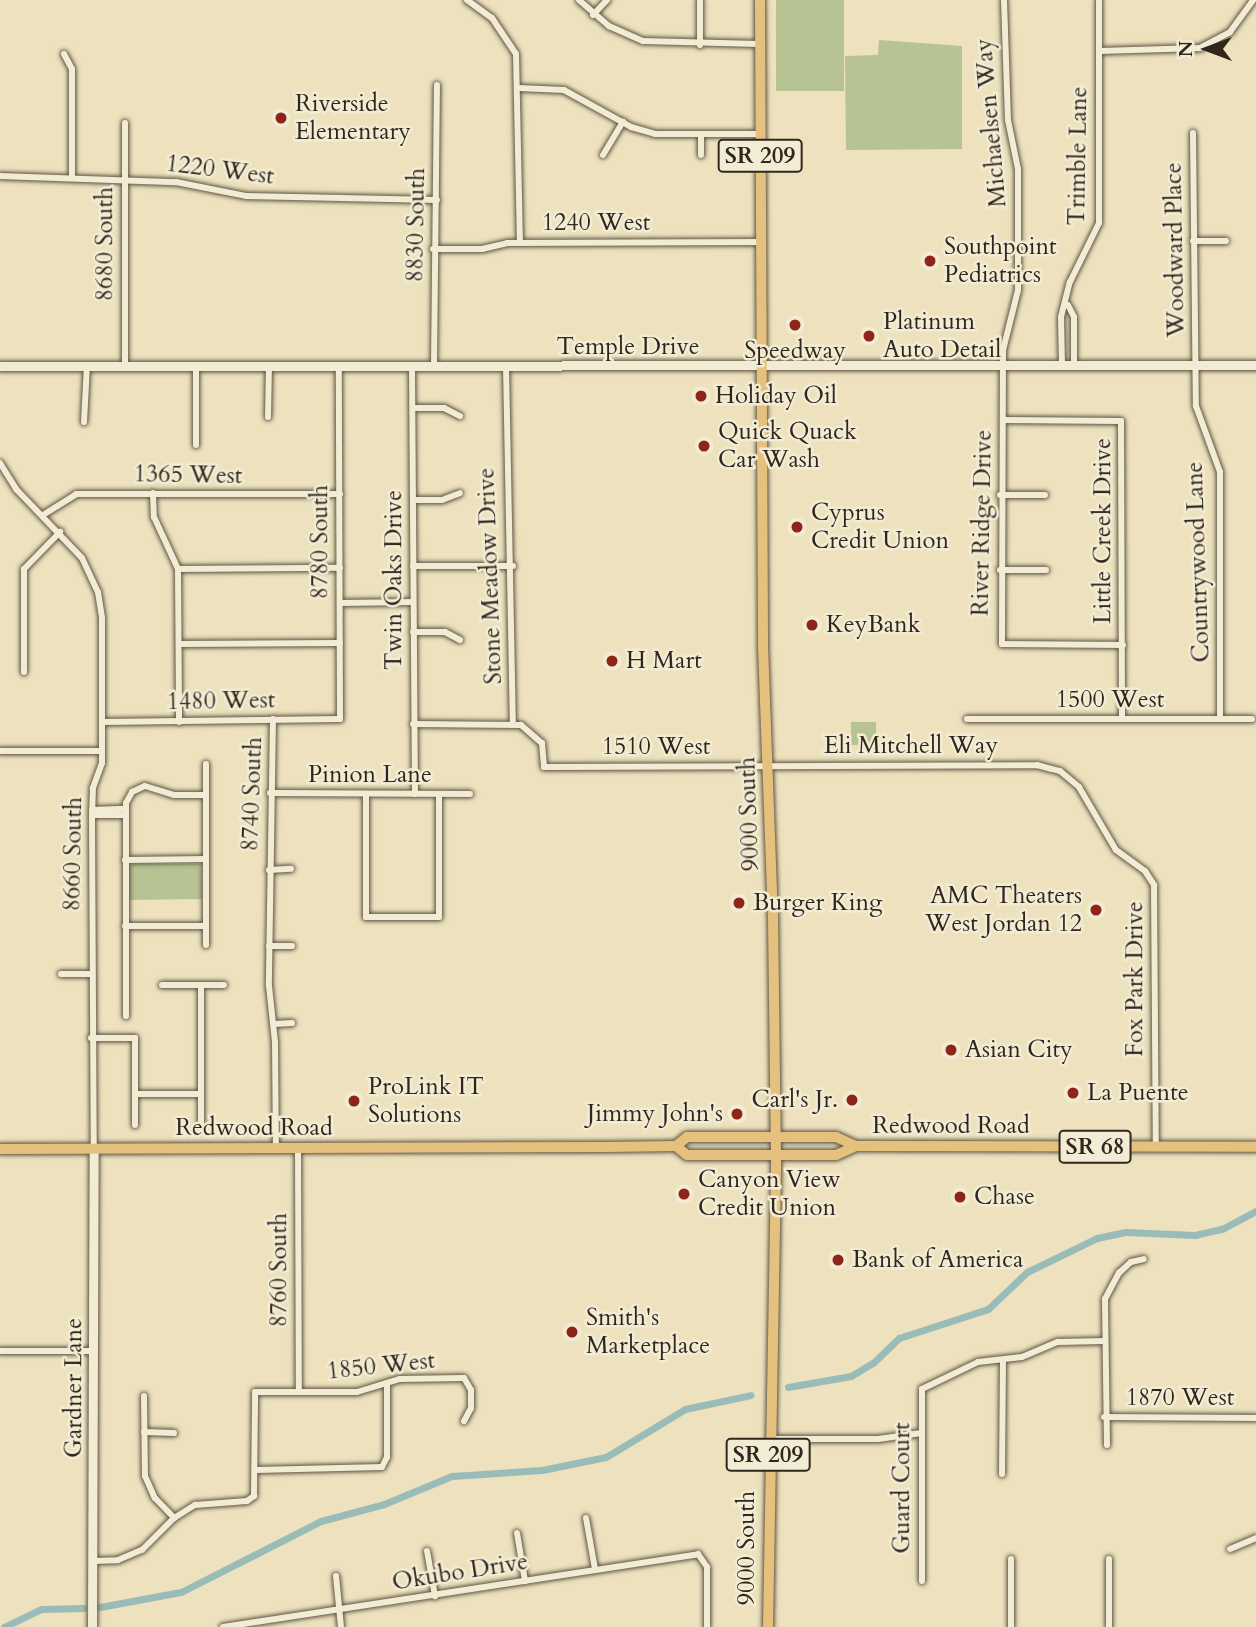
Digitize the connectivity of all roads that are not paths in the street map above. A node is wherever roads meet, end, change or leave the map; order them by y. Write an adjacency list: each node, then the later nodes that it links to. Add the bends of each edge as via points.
1 (467, 0): 15 (street, via 511,40)
2 (579, 0): 9 (street)
3 (607, 0): 9 (street)
4 (701, 0): 11 (street)
5 (760, 0): 10 (main road, 9000 South / SR 209)
6 (1004, 0): 38 (street, Michaelsen Way, via 1008,120 1018,169 1018,290 1005,330)
7 (1099, 0): 12 (street, Trimble Lane)
8 (1253, 0): 12 (street, via 1230,32 1200,48)
9 (593, 15): 11 (street, via 643,41)
10 (759, 44): 11 (street); 19 (main road, 9000 South / SR 209)
11 (700, 45)
12 (1099, 51): 32 (street, Trimble Lane, via 1098,229 1075,268)
13 (64, 54): 24 (street, via 72,69)
14 (437, 85): 26 (street, 8830 South)
15 (519, 88): 17 (street, via 564,90); 30 (street)
16 (125, 122): 25 (street, 8680 South)
17 (623, 122): 20 (street, via 655,134); 21 (street)
18 (1193, 133): 27 (street, Woodward Place)
19 (760, 134): 20 (street); 29 (main road, 9000 South / SR 209)
20 (701, 135): 22 (street)
21 (603, 155)
22 (701, 155)
23 (0, 176): 24 (street, 1220 West)
24 (72, 177): 25 (street, 1220 West)
25 (124, 181): 26 (street, 1220 West, via 192,183 246,196); 34 (street, 8680 South)
26 (436, 200): 31 (street, 8830 South)
27 (1193, 241): 28 (street); 41 (street, Woodward Place)
28 (1226, 241)
29 (760, 242): 30 (street, 1240 West); 37 (main road, 9000 South / SR 209)
30 (520, 243): 31 (street, 1240 West)
31 (433, 249): 46 (street, 8830 South)
32 (1068, 305): 39 (street, Trimble Lane, via 1061,317); 40 (street, Trimble Lane, via 1074,317)
33 (87, 365): 34 (street, Temple Drive); 43 (street, Temple Drive); 52 (street)
34 (125, 365): 35 (street, Temple Drive)
35 (196, 365): 36 (street, Temple Drive); 53 (street)
36 (269, 365): 44 (street, Temple Drive); 50 (street)
37 (762, 365): 38 (street, Temple Drive); 47 (street, Temple Drive); 90 (main road, 9000 South / SR 209)
38 (1003, 365): 39 (street, Temple Drive); 51 (street, River Ridge Drive)
39 (1062, 365): 40 (street, Temple Drive)
40 (1074, 365): 41 (street, Temple Drive)
41 (1196, 365): 42 (street, Temple Drive); 81 (street, Countrywood Lane, via 1198,415 1220,472)
42 (1256, 365)
43 (0, 366)
44 (339, 366): 45 (street, Temple Drive); 57 (street, 8780 South)
45 (412, 366): 46 (street, Temple Drive); 48 (street, Twin Oaks Drive)
46 (434, 366): 47 (street, Temple Drive)
47 (506, 366): 64 (street, Stone Meadow Drive, via 506,506)
48 (412, 408): 49 (street, via 444,408); 60 (street, Twin Oaks Drive)
49 (460, 416)
50 (268, 417)
51 (1003, 420): 58 (street, River Ridge Drive); 75 (street, Little Creek Drive, via 1121,421)
52 (84, 422)
53 (196, 445)
54 (0, 463): 61 (street, 8660 South, via 16,489)
55 (153, 493): 57 (street, 1365 West); 61 (street, 1365 West, via 76,494); 66 (street, via 155,516)
56 (460, 493): 60 (street, via 442,500)
57 (340, 494): 65 (street, 8780 South)
58 (1000, 495): 59 (street); 67 (street, River Ridge Drive)
59 (1045, 495)
60 (413, 500): 63 (street, Twin Oaks Drive)
61 (43, 515): 62 (street, 8660 South)
62 (60, 532): 76 (street, via 24,569); 83 (street, 8660 South, via 82,558 99,592)
63 (413, 566): 64 (street); 69 (street, Twin Oaks Drive)
64 (513, 566): 86 (street, Stone Meadow Drive)
65 (340, 568): 66 (street); 70 (street, 8780 South)
66 (178, 569): 74 (street)
67 (1000, 570): 68 (street); 75 (street, River Ridge Drive, via 1002,644)
68 (1046, 570)
69 (413, 602): 70 (street); 71 (street, Twin Oaks Drive)
70 (340, 603): 73 (street, 8780 South)
71 (413, 632): 72 (street, via 445,632); 85 (street, Twin Oaks Drive)
72 (460, 639)
73 (340, 643): 74 (street); 78 (street, 8780 South)
74 (179, 644): 84 (street)
75 (1123, 645): 80 (street, Little Creek Drive)
76 (24, 672)
77 (273, 719): 78 (street, 1480 West); 84 (street, 1480 West); 92 (street, 8740 South)
78 (340, 719)
79 (967, 719): 80 (street, 1500 West)
80 (1122, 719): 81 (street, 1500 West)
81 (1220, 719): 82 (street, 1500 West)
82 (1252, 719)
83 (102, 722): 84 (street, 1480 West); 88 (street, 8660 South)
84 (179, 722)
85 (413, 724): 86 (street); 94 (street, Twin Oaks Drive)
86 (513, 724): 90 (street, 1510 West, via 536,734 542,743 544,766)
87 (0, 751): 88 (street)
88 (102, 751): 98 (street, 8660 South)
89 (206, 764): 97 (street)
90 (768, 766): 91 (street, Eli Mitchell Way); 122 (main road, 9000 South / SR 209)
91 (1053, 768): 125 (street, Fox Park Drive, via 1079,787 1116,849 1146,870 1154,885)
92 (270, 793): 93 (street, Pinion Lane); 103 (street, 8740 South)
93 (366, 794): 94 (street, Pinion Lane); 95 (street, via 366,917 439,917)
94 (415, 794): 95 (street, Pinion Lane)
95 (439, 794): 96 (street, Pinion Lane)
96 (470, 794)
97 (206, 795): 99 (street, via 174,795 145,786 132,792); 100 (street)
98 (92, 812): 99 (street); 110 (street, 8660 South)
99 (125, 813): 101 (street)
100 (206, 859): 101 (street); 105 (street)
101 (125, 860): 104 (street)
102 (291, 869): 103 (street, 8740 South)
103 (269, 870): 107 (street, 8740 South)
104 (125, 926): 105 (street); 114 (street)
105 (206, 926): 106 (street)
106 (206, 945)
107 (269, 946): 108 (street); 116 (street, 8740 South)
108 (292, 946)
109 (61, 974): 110 (street)
110 (91, 974): 117 (street, 8660 South)
111 (162, 985): 112 (street)
112 (201, 985): 113 (street); 119 (street)
113 (224, 985)
114 (126, 1016)
115 (292, 1023): 116 (street)
116 (274, 1024): 129 (street, 8740 South)
117 (91, 1038): 118 (street, via 135,1038); 128 (street, 8660 South)
118 (135, 1094): 119 (street); 120 (street)
119 (201, 1094): 121 (street)
120 (135, 1125)
121 (201, 1125)
122 (775, 1136): 123 (main road, Redwood Road / SR 68, via 687,1137); 124 (main road, Redwood Road / SR 68, via 836,1137); 131 (main road, 9000 South / SR 209)
123 (676, 1146): 130 (main road, Redwood Road / SR 68); 131 (main road, Redwood Road / SR 68, via 687,1155)
124 (856, 1146): 125 (main road, Redwood Road / SR 68); 131 (main road, Redwood Road / SR 68, via 836,1155)
125 (1156, 1147): 126 (main road, Redwood Road / SR 68)
126 (1256, 1147)
127 (0, 1149): 128 (main road, Redwood Road / SR 68)
128 (94, 1149): 129 (main road, Redwood Road / SR 68); 135 (street, Gardner Lane)
129 (276, 1149): 130 (main road, Redwood Road / SR 68)
130 (298, 1149): 138 (street, 8760 South)
131 (775, 1155): 146 (main road, 9000 South / SR 209)
132 (1144, 1259): 133 (street, via 1129,1264 1110,1286 1104,1304)
133 (1104, 1340): 136 (street, via 1058,1342); 140 (street)
134 (0, 1351): 135 (street)
135 (94, 1351): 158 (street, Gardner Lane)
136 (1003, 1360): 145 (street, Guard Court, via 971,1364 926,1385); 149 (street)
137 (387, 1383): 138 (street, 1850 West, via 357,1392); 142 (street, 1850 West, via 400,1378 467,1381 471,1408); 148 (street, via 387,1457 382,1467)
138 (299, 1392): 148 (street, 1850 West, via 255,1392)
139 (144, 1396): 143 (street)
140 (1104, 1418): 141 (street, 1870 West); 147 (street)
141 (1256, 1418)
142 (464, 1421)
143 (144, 1432): 144 (street); 150 (street, via 148,1487)
144 (174, 1433)
145 (922, 1433): 146 (street, via 878,1439); 162 (street, Guard Court)
146 (768, 1439): 169 (main road, 9000 South / SR 209)
147 (1107, 1445)
148 (256, 1469): 150 (street, via 255,1492 247,1501 195,1505)
149 (1002, 1474)
150 (174, 1518): 158 (street, via 142,1550 118,1560)
151 (586, 1518): 159 (street)
152 (517, 1533): 161 (street)
153 (1256, 1538): 154 (street)
154 (1230, 1549)
155 (427, 1551): 163 (street)
156 (1012, 1559): 170 (street)
157 (1109, 1559): 171 (street)
158 (93, 1562): 165 (street, Gardner Lane)
159 (595, 1570): 161 (street, Okubo Drive); 168 (street, Okubo Drive, via 703,1556)
160 (336, 1576): 164 (street)
161 (525, 1581): 163 (street, Okubo Drive)
162 (922, 1581)
163 (435, 1596): 164 (street, Okubo Drive)
164 (341, 1612): 166 (street, Okubo Drive, via 264,1618); 167 (street)
165 (92, 1627)
166 (223, 1627)
167 (341, 1627)
168 (707, 1627)
169 (768, 1627)
170 (1011, 1627)
171 (1109, 1627)

